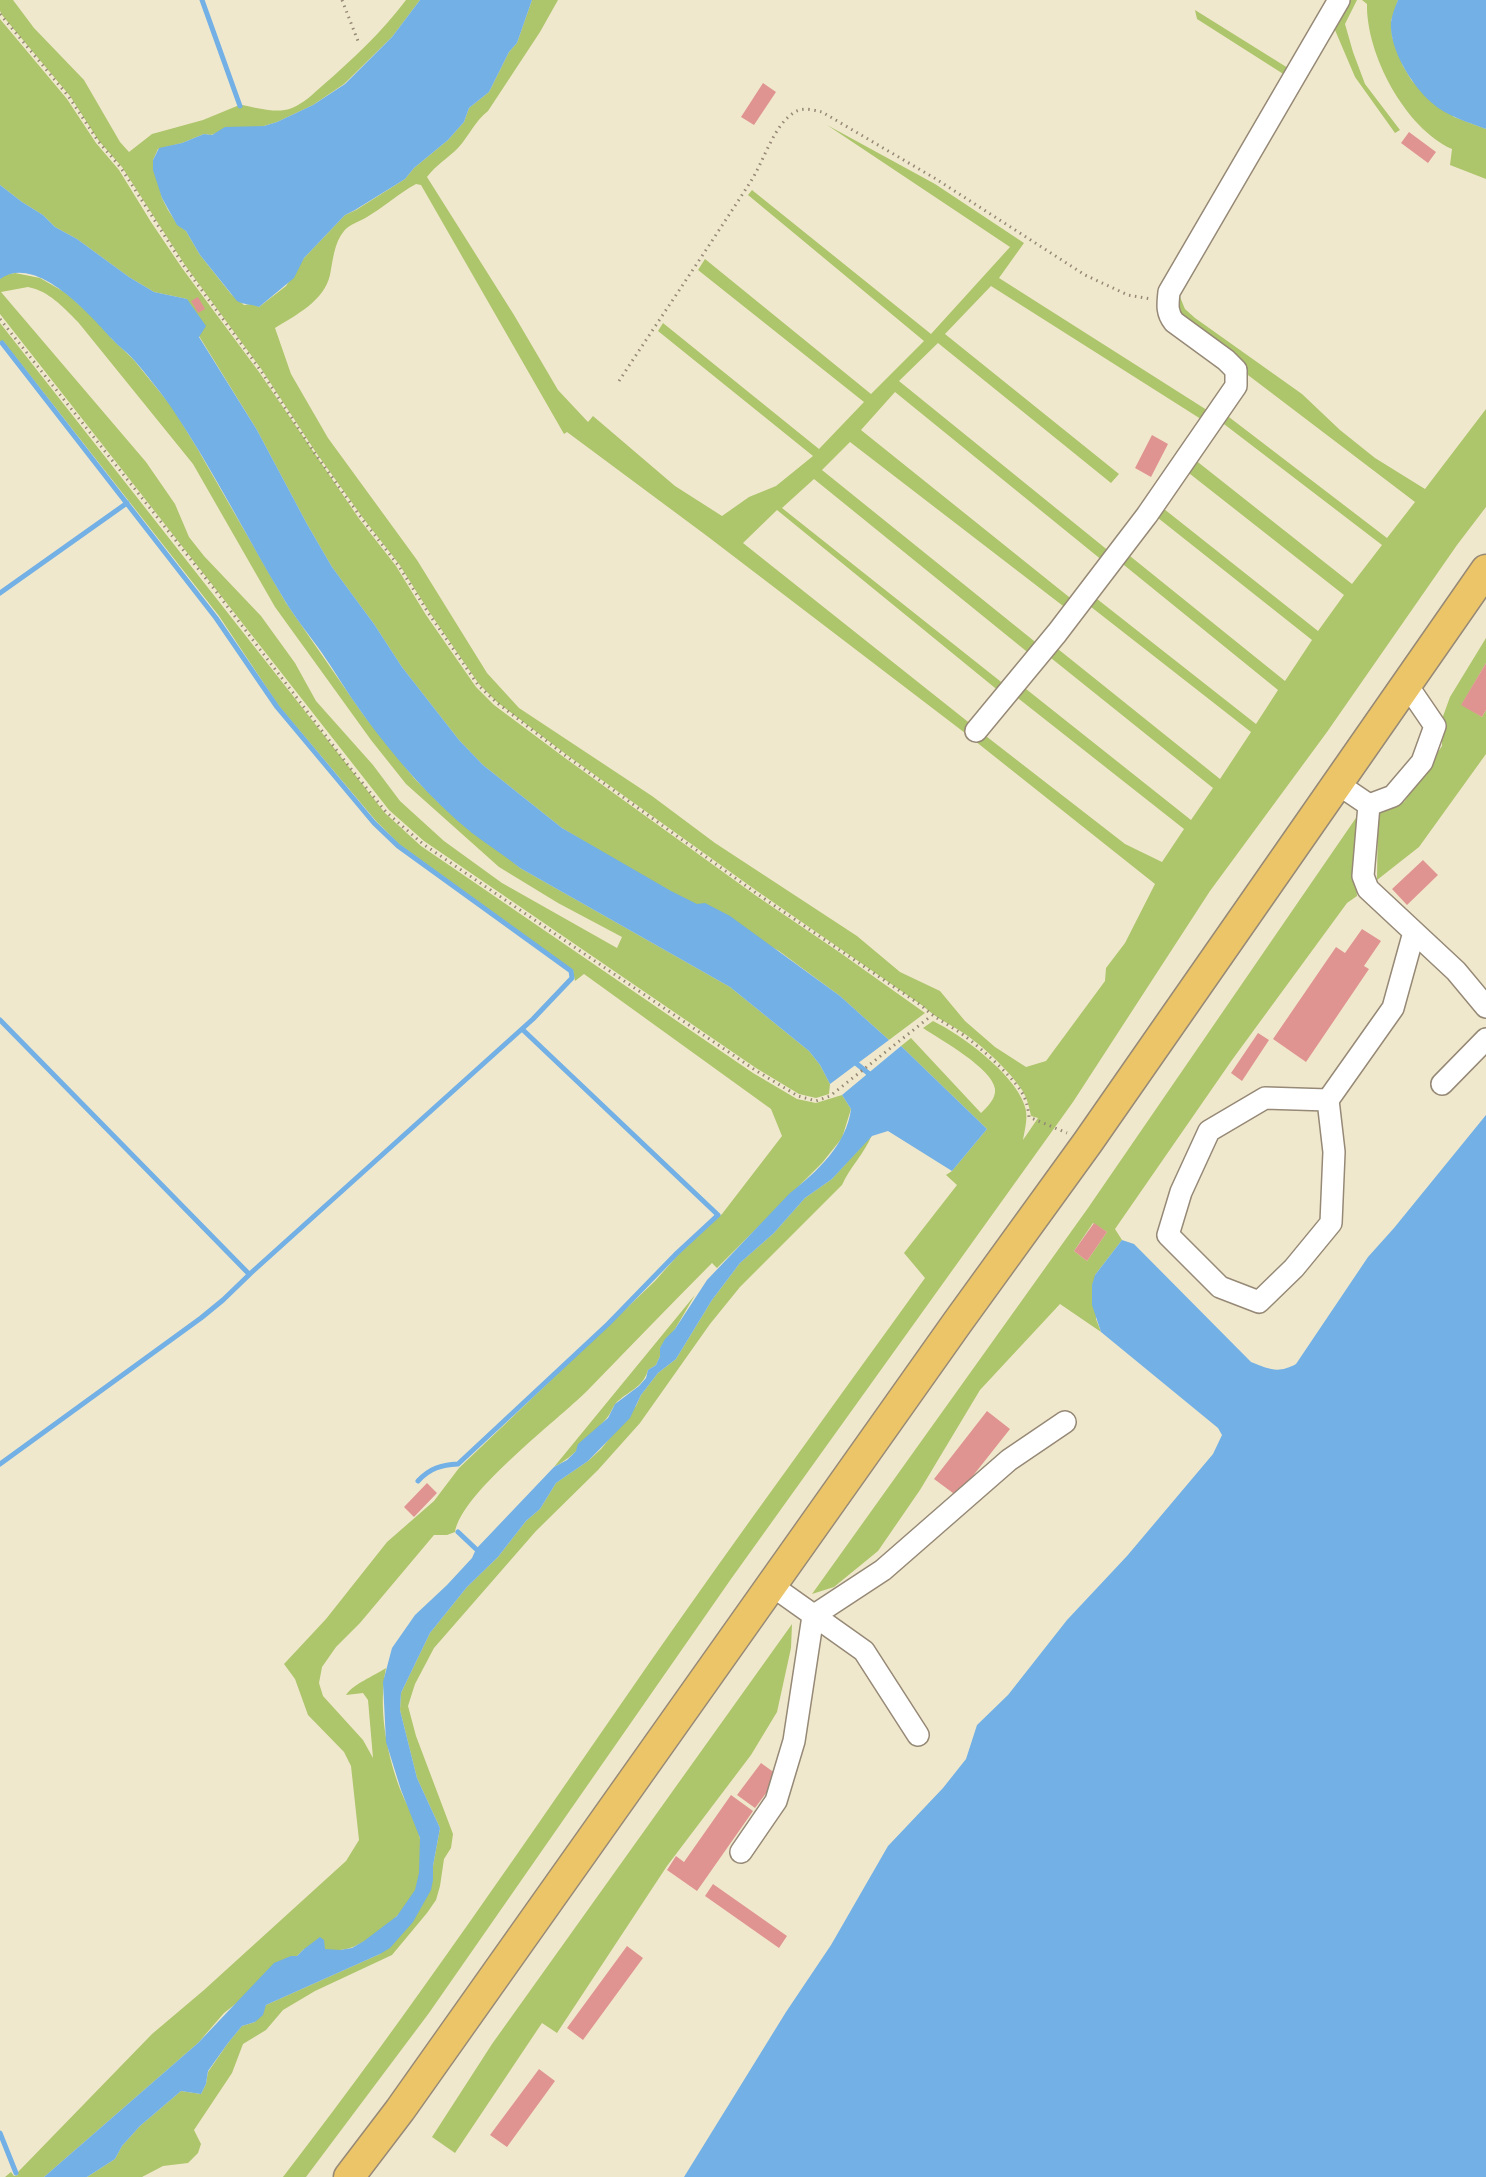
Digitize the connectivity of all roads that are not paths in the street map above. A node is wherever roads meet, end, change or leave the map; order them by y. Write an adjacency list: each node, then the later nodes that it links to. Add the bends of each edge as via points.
1 (1340, 0): 4 (street, via 1169,292 1169,316 1236,370 1236,386 1147,515)
2 (1486, 570): 3 (highway)
3 (1407, 685): 5 (highway); 6 (street, via 1435,726 1422,762 1400,788 1393,796)
4 (976, 731)
5 (1338, 783): 6 (street); 13 (highway, via 1088,1142)
6 (1368, 805): 7 (street, via 1363,876 1368,889)
7 (1413, 932): 8 (street); 11 (street, via 1393,1008)
8 (1486, 1007)
9 (1486, 1039): 10 (street)
10 (1442, 1084)
11 (1328, 1100): 11 (street, via 1265,1098 1209,1131 1181,1192 1168,1235 1220,1287 1259,1302 1331,1223 1334,1152)
12 (1065, 1422): 14 (street, via 1009,1460 883,1570)
13 (771, 1585): 14 (street); 17 (highway)
14 (813, 1616): 15 (street, via 864,1651); 16 (street, via 794,1741 776,1801)
15 (918, 1735)
16 (741, 1852)
17 (349, 2177)

